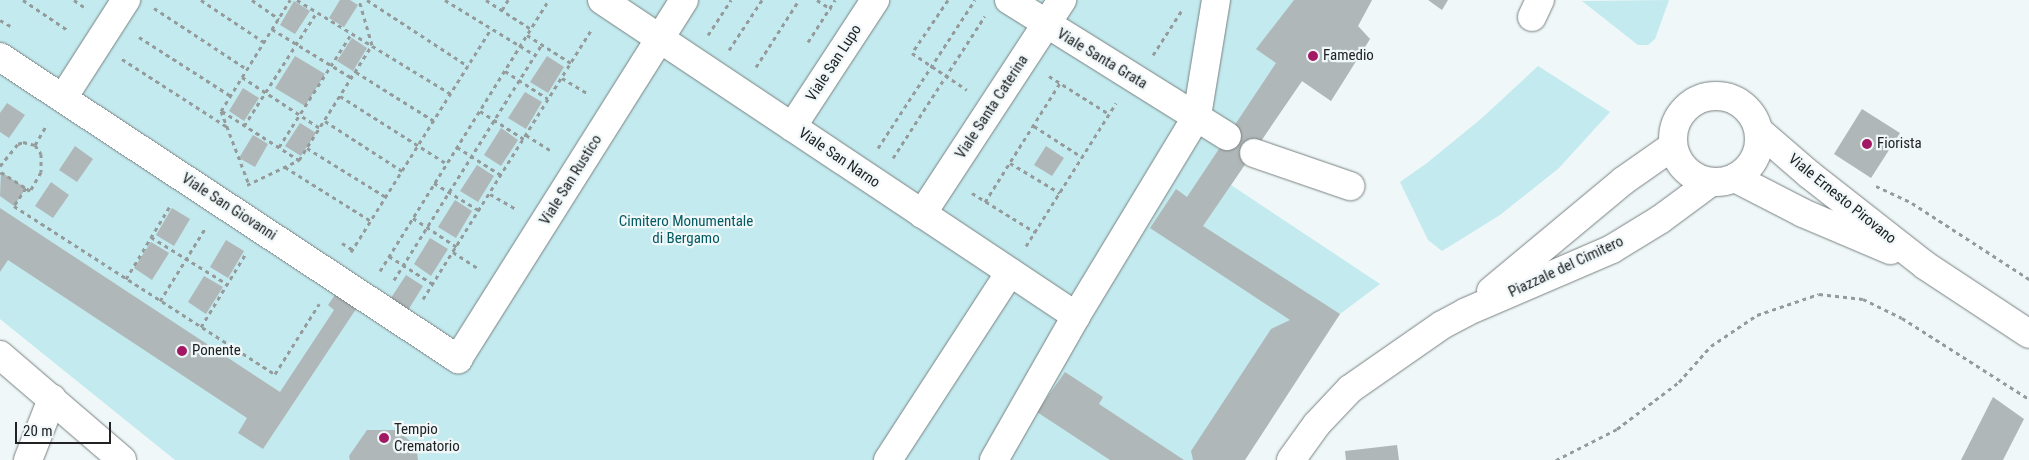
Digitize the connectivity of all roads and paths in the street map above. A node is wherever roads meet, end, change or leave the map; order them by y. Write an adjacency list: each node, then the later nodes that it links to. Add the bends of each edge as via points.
1 (23, 0): 40 (path)
2 (201, 0): 36 (path)
3 (252, 0): 28 (path)
4 (290, 0): 28 (path)
5 (297, 0): 26 (path)
6 (359, 0): 39 (path)
7 (367, 0): 47 (path)
8 (445, 0): 31 (path)
9 (486, 0): 25 (path)
10 (508, 0): 25 (path)
11 (549, 0): 32 (path)
12 (684, 0): 35 (street, Viale San Rustico)
13 (731, 0): 49 (path)
14 (762, 0): 49 (path)
15 (799, 0): 59 (path)
16 (875, 0): 78 (street, Viale San Lupo)
17 (948, 0): 48 (path, via 912,53)
18 (975, 0): 48 (path)
19 (1009, 0): 29 (street, Viale Santa Grata)
20 (1062, 0): 29 (street, Viale Santa Caterina)
21 (1216, 0): 71 (street)
22 (605, 2): 35 (street, Viale San Narno); 45 (path)
23 (129, 8): 40 (street); 50 (path); 62 (path)
24 (1184, 8): 56 (path)
25 (502, 10): 32 (path)
26 (317, 12): 33 (path); 37 (path)
27 (986, 15): 53 (path)
28 (279, 19): 30 (path)
29 (1046, 24): 44 (street, Viale Santa Caterina); 56 (street, Viale Santa Grata)
30 (272, 29): 36 (path); 37 (path)
31 (491, 29): 41 (path); 47 (path)
32 (531, 29): 34 (path)
33 (352, 33): 39 (path); 46 (path)
34 (527, 35): 38 (path); 41 (path)
35 (658, 38): 49 (street, Viale San Narno); 140 (street, Viale San Rustico)
36 (264, 42): 50 (path)
37 (297, 44): 46 (path); 60 (path)
38 (542, 44): 42 (path); 45 (path)
39 (372, 45): 52 (path); 61 (path)
40 (96, 46): 66 (street); 75 (path)
41 (520, 47): 42 (path); 51 (path)
42 (535, 56): 57 (path)
43 (0, 57): 66 (street, Viale San Giovanni)
44 (1023, 60): 58 (path); 65 (street, Viale Santa Caterina)
45 (571, 63): 64 (path)
46 (332, 65): 55 (path); 70 (path)
47 (468, 66): 61 (path)
48 (931, 66): 53 (path); 101 (path)
49 (703, 68): 59 (street, Viale San Narno)
50 (247, 69): 54 (path)
51 (505, 71): 57 (path); 68 (path)
52 (356, 72): 55 (path); 74 (path)
53 (946, 76): 65 (path); 101 (path)
54 (242, 77): 60 (path); 62 (path)
55 (352, 78): 63 (path)
56 (1135, 79): 69 (path); 71 (street, Viale Santa Grata)
57 (519, 80): 64 (path); 72 (path)
58 (1060, 83): 69 (path); 77 (path)
59 (740, 92): 78 (street, Viale San Narno)
60 (266, 93): 70 (path); 76 (path)
61 (451, 94): 74 (path)
62 (231, 96): 67 (path)
63 (340, 96): 73 (path); 84 (path)
64 (548, 99): 82 (path)
65 (992, 107): 100 (street, Viale Santa Caterina)
66 (56, 108): 83 (path); 127 (street, Viale San Giovanni)
67 (221, 111): 75 (path); 76 (path)
68 (480, 111): 72 (path); 88 (path)
69 (1110, 114): 91 (path)
70 (300, 115): 79 (path); 86 (path)
71 (1197, 116): 81 (street, Viale Santa Grata); 135 (street)
72 (495, 120): 82 (path); 90 (path)
73 (324, 121): 79 (path); 97 (path)
74 (434, 121): 84 (path)
75 (227, 126): 96 (path, via 248,182)
76 (244, 126): 86 (path)
77 (1034, 126): 91 (path); 93 (path)
78 (792, 127): 101 (street, Viale San Narno)
79 (320, 128): 87 (path)
80 (1759, 131): 85 (street, via 1746,107 1734,99 1720,95 1704,97 1690,104 1679,116); 102 (street, Piazzale del Cimitero, via 1755,158); 125 (street, Viale Ernesto Pirovano)
81 (1228, 136)
82 (524, 139): 99 (path)
83 (34, 145): 95 (path, via 18,144); 106 (path, via 41,154 41,172 30,191)
84 (419, 145): 94 (path); 97 (path)
85 (1673, 146): 102 (street, via 1680,163 1694,176); 134 (street, Piazzale del Cimitero, via 1623,182)
86 (279, 147): 92 (path)
87 (307, 148): 92 (path); 109 (path)
88 (457, 148): 90 (path); 94 (path)
89 (1254, 153): 105 (street)
90 (472, 157): 99 (path); 107 (path)
91 (1082, 157): 108 (path)
92 (299, 160): 96 (path)
93 (1010, 163): 108 (path); 111 (path)
94 (447, 164): 104 (path)
95 (0, 166)
96 (285, 166): 116 (path)
97 (402, 171): 109 (path)
98 (0, 172): 106 (path)
99 (501, 175): 112 (path)
100 (946, 177): 111 (path); 113 (street, Viale Santa Caterina)
101 (869, 178): 113 (street, Viale San Narno)
102 (1723, 180): 125 (street, Viale Ernesto Pirovano); 134 (street, Piazzale del Cimitero, via 1612,249)
103 (1868, 182): 129 (path, via 1912,203)
104 (434, 183): 107 (path); 114 (path)
105 (1350, 186)
106 (26, 188): 128 (path, via 14,206)
107 (449, 192): 112 (path); 117 (path)
108 (1060, 193): 118 (path)
109 (386, 197): 116 (path)
110 (174, 199): 119 (path)
111 (985, 202): 118 (path)
112 (480, 211): 121 (path)
113 (922, 214): 126 (street, Viale San Narno)
114 (413, 218): 117 (path); 122 (path)
115 (209, 221): 123 (path)
116 (371, 221): 127 (path)
117 (428, 228): 121 (path); 124 (path)
118 (1035, 232): 126 (path)
119 (151, 237): 123 (path); 128 (path)
120 (250, 247): 130 (path)
121 (457, 247): 131 (path)
122 (389, 256): 124 (path); 133 (path)
123 (187, 259): 130 (path); 132 (path)
124 (404, 266): 131 (path); 133 (path)
125 (1926, 266): 138 (street, Viale Ernesto Pirovano)
126 (1010, 272): 135 (street, Viale San Narno); 145 (street)
127 (336, 278): 133 (street, Viale San Giovanni); 137 (path, via 275,374)
128 (126, 279): 132 (path)
129 (2029, 279)
130 (227, 284): 137 (path)
131 (433, 284): 136 (path)
132 (160, 301): 137 (path)
133 (371, 301): 136 (street, Viale San Giovanni)
134 (1466, 312): 147 (street, Piazzale del Cimitero, via 1350,389 1316,424)
135 (1076, 316): 146 (street)
136 (407, 325): 140 (street, Viale San Giovanni)
137 (201, 327)
138 (2029, 334)
139 (0, 355): 141 (street)
140 (458, 359)
141 (52, 399): 143 (street); 144 (street)
142 (2029, 399): 148 (path, via 1902,318 1864,299 1819,294 1757,314 1711,346 1679,382 1617,429)
143 (119, 459)
144 (28, 460)
145 (888, 460)
146 (994, 460)
147 (1291, 460)
148 (1556, 460)

